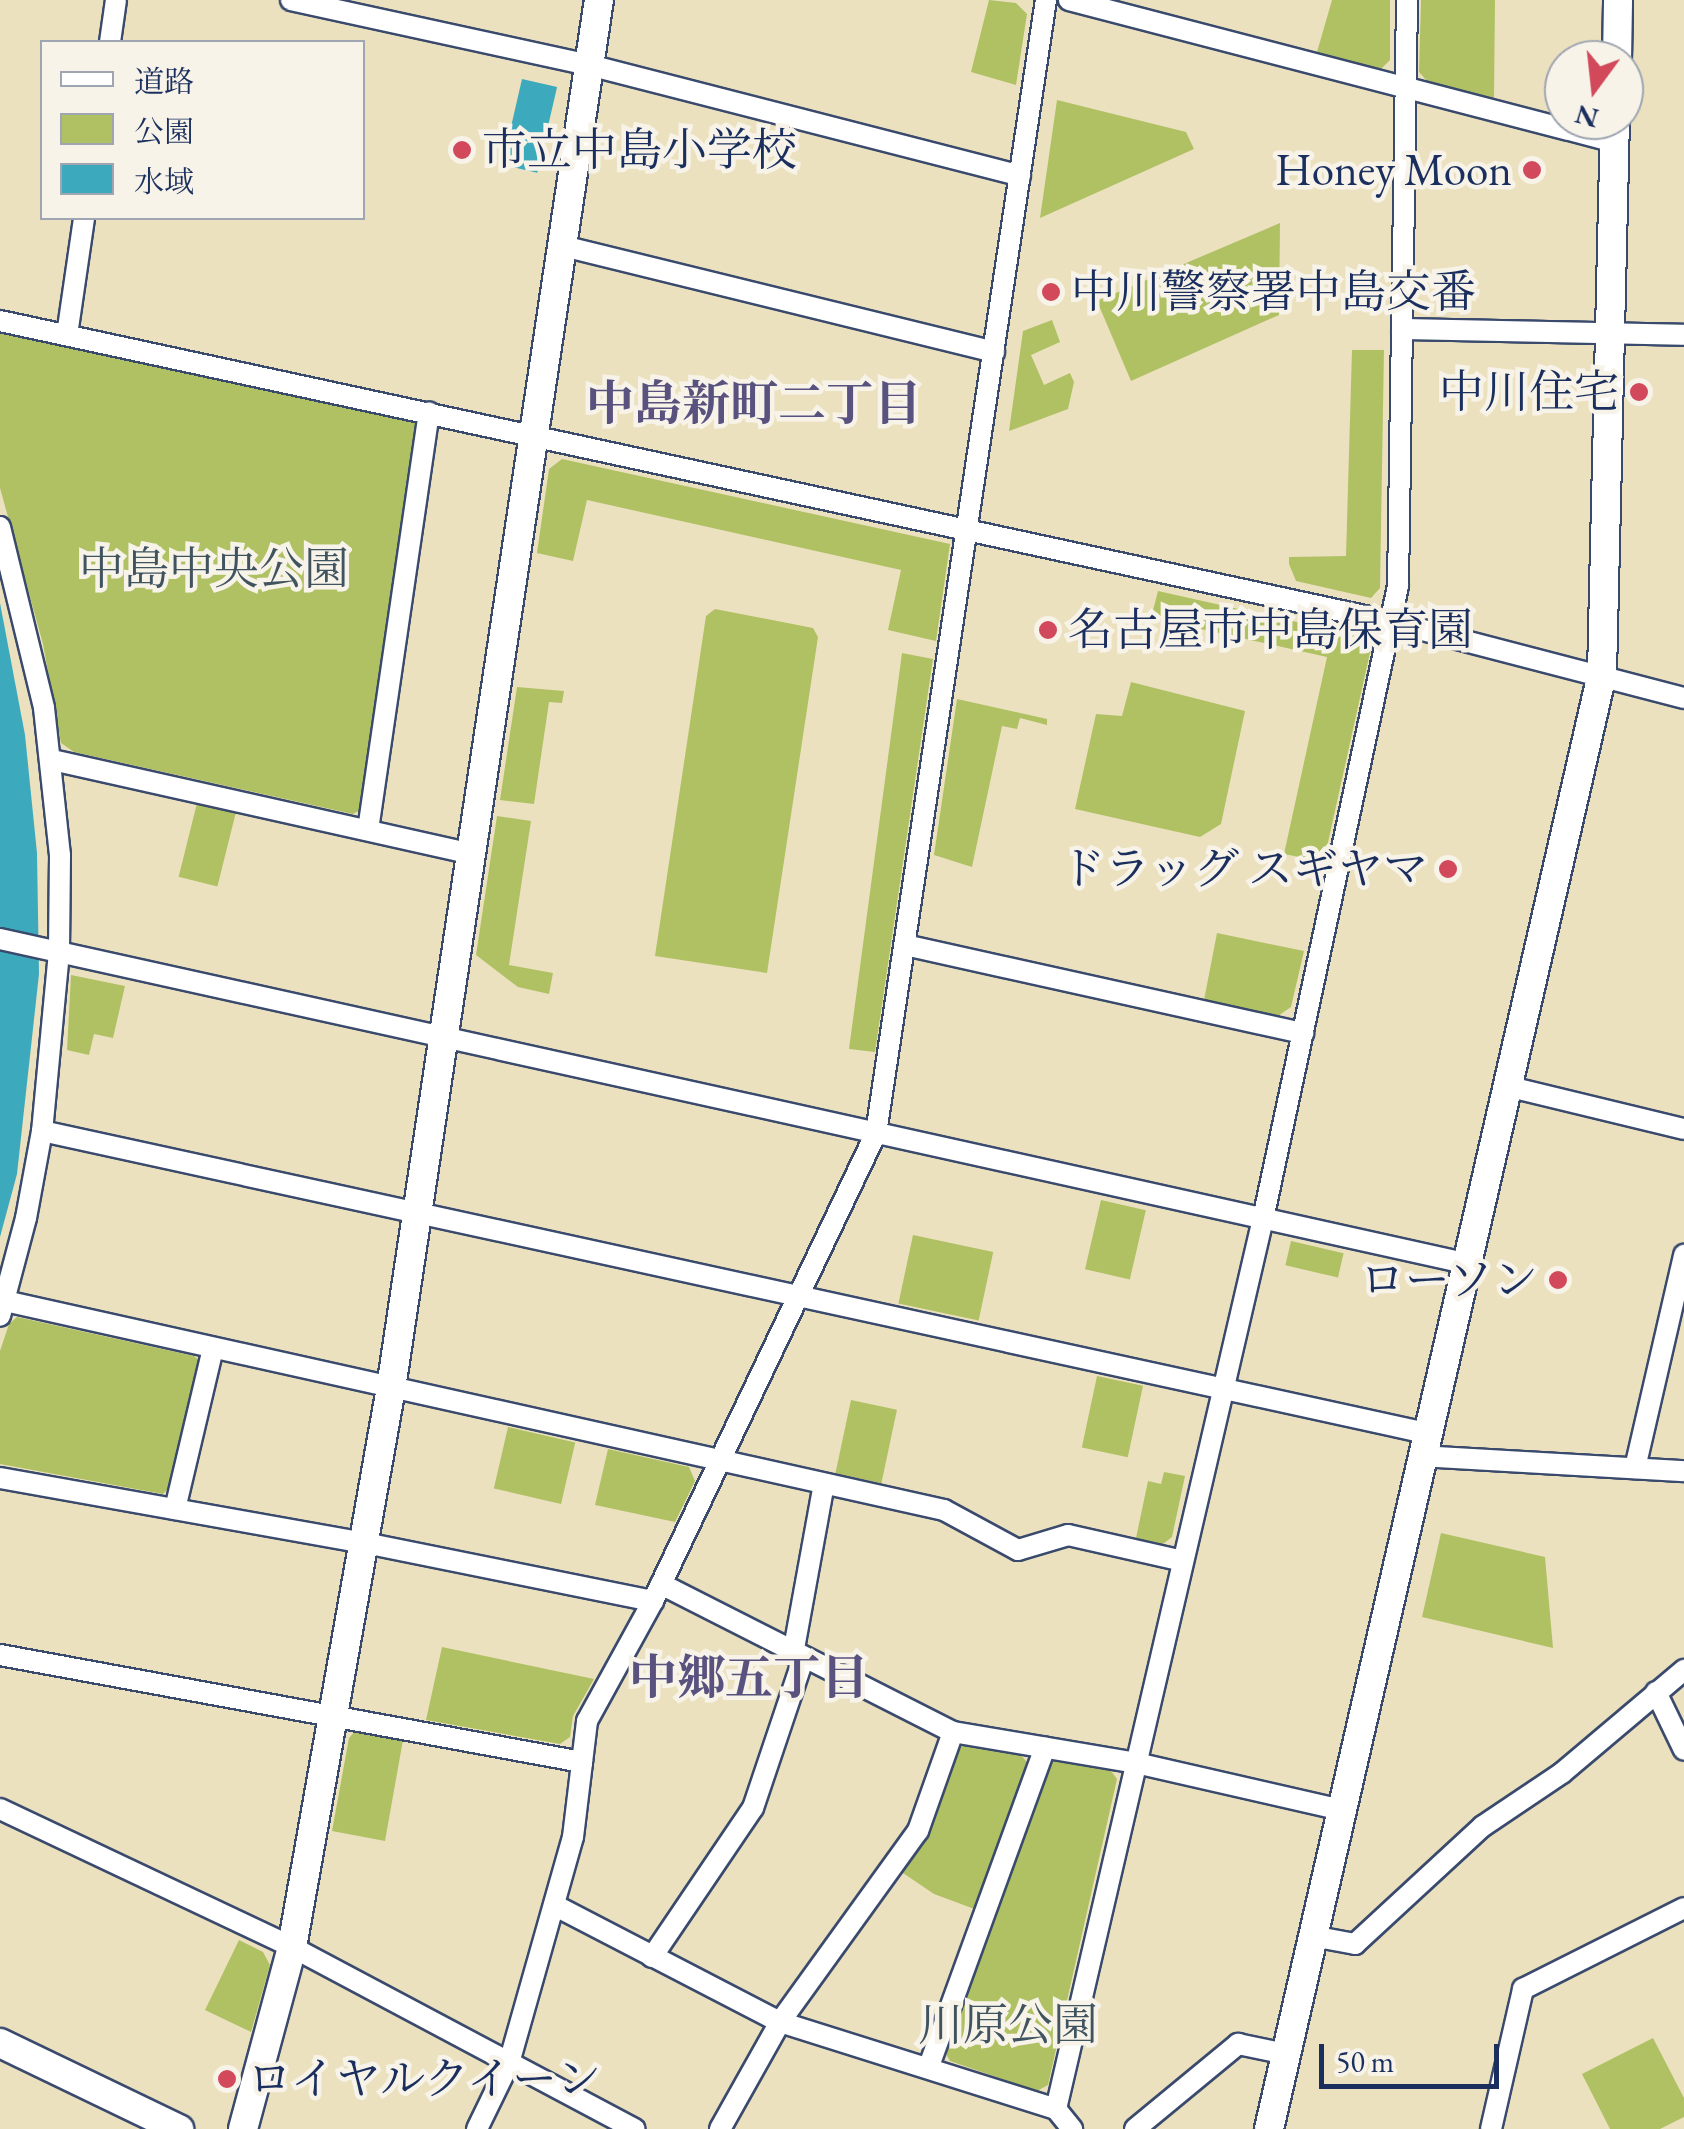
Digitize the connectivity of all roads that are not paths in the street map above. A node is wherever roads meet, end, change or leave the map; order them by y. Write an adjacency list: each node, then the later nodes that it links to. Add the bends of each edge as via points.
1 (116, 0): 8 (street)
2 (291, 0): 10 (street)
3 (599, 0): 10 (street)
4 (1046, 0): 14 (street)
5 (1068, 0): 11 (street)
6 (1407, 0): 11 (street)
7 (1618, 0): 9 (street)
8 (110, 40)
9 (1617, 40)
10 (589, 65): 14 (street); 16 (street)
11 (1406, 88): 12 (street); 18 (street)
12 (1544, 116)
13 (1615, 140): 19 (street)
14 (1020, 176): 22 (street)
15 (84, 220): 20 (street)
16 (563, 246): 22 (street); 24 (street)
17 (0, 321): 20 (street)
18 (1402, 329): 19 (street); 27 (street)
19 (1610, 333): 21 (street); 28 (street)
20 (67, 335): 23 (street)
21 (1684, 335)
22 (994, 352): 26 (street)
23 (429, 412): 24 (street); 31 (street)
24 (534, 435): 26 (street); 32 (street)
25 (0, 527): 30 (street, via 32,646)
26 (967, 530): 27 (street); 34 (street)
27 (1392, 622): 28 (street, via 1572,672); 36 (street)
28 (1602, 674): 29 (street); 38 (street)
29 (1684, 698)
30 (52, 760): 31 (street); 35 (street, via 60,854)
31 (368, 830): 32 (street)
32 (474, 854): 37 (street)
33 (0, 939): 35 (street)
34 (904, 945): 36 (street); 41 (street)
35 (53, 951): 37 (street); 40 (street)
36 (1303, 1033): 43 (street)
37 (444, 1038): 41 (street); 42 (street)
38 (1506, 1086): 39 (street); 45 (street)
39 (1684, 1129)
40 (42, 1131): 42 (street); 47 (street)
41 (876, 1133): 43 (street); 46 (street)
42 (418, 1214): 46 (street); 50 (street)
43 (1263, 1218): 45 (street); 51 (street)
44 (1684, 1256): 48 (street)
45 (1465, 1263): 52 (street)
46 (798, 1298): 51 (street); 53 (street)
47 (2, 1308): 49 (street)
48 (1677, 1318): 54 (street)
49 (213, 1348): 50 (street); 58 (street)
50 (391, 1388): 53 (street); 59 (street)
51 (1223, 1389): 52 (street); 60 (street)
52 (1423, 1445): 54 (street); 73 (street)
53 (720, 1460): 57 (street); 61 (street)
54 (1634, 1468): 55 (street)
55 (1684, 1471)
56 (0, 1478): 58 (street)
57 (824, 1484): 60 (street, via 944,1510 1018,1550 1068,1536); 63 (street)
58 (175, 1509): 59 (street)
59 (365, 1543): 61 (street); 66 (street)
60 (1183, 1561): 71 (street)
61 (657, 1592): 63 (street); 70 (street, via 586,1721)
62 (0, 1655): 66 (street)
63 (798, 1657): 67 (street); 78 (street, via 752,1808)
64 (1684, 1670): 65 (street)
65 (1656, 1692): 69 (street); 76 (street, via 1562,1773 1483,1826 1356,1944)
66 (336, 1716): 70 (street); 77 (street)
67 (954, 1732): 68 (street); 79 (street, via 918,1831)
68 (1044, 1747): 71 (street); 83 (street)
69 (1684, 1750)
70 (582, 1762): 74 (street, via 573,1837)
71 (1136, 1763): 73 (street); 84 (street)
72 (0, 1809): 77 (street)
73 (1341, 1810): 76 (street)
74 (554, 1905): 78 (street); 82 (street)
75 (1684, 1908): 93 (street, via 1522,1990)
76 (1312, 1936): 81 (street)
77 (292, 1947): 82 (street); 86 (street)
78 (652, 1956): 79 (street)
79 (780, 2022): 83 (street); 89 (street)
80 (0, 2043): 85 (street)
81 (1286, 2054): 91 (street, via 1238,2044); 92 (street)
82 (509, 2063): 87 (street); 88 (street)
83 (929, 2066): 84 (street)
84 (1056, 2109): 90 (street)
85 (179, 2129)
86 (243, 2129)
87 (477, 2129)
88 (635, 2129)
89 (720, 2129)
90 (1072, 2129)
91 (1134, 2129)
92 (1269, 2129)
93 (1490, 2129)

